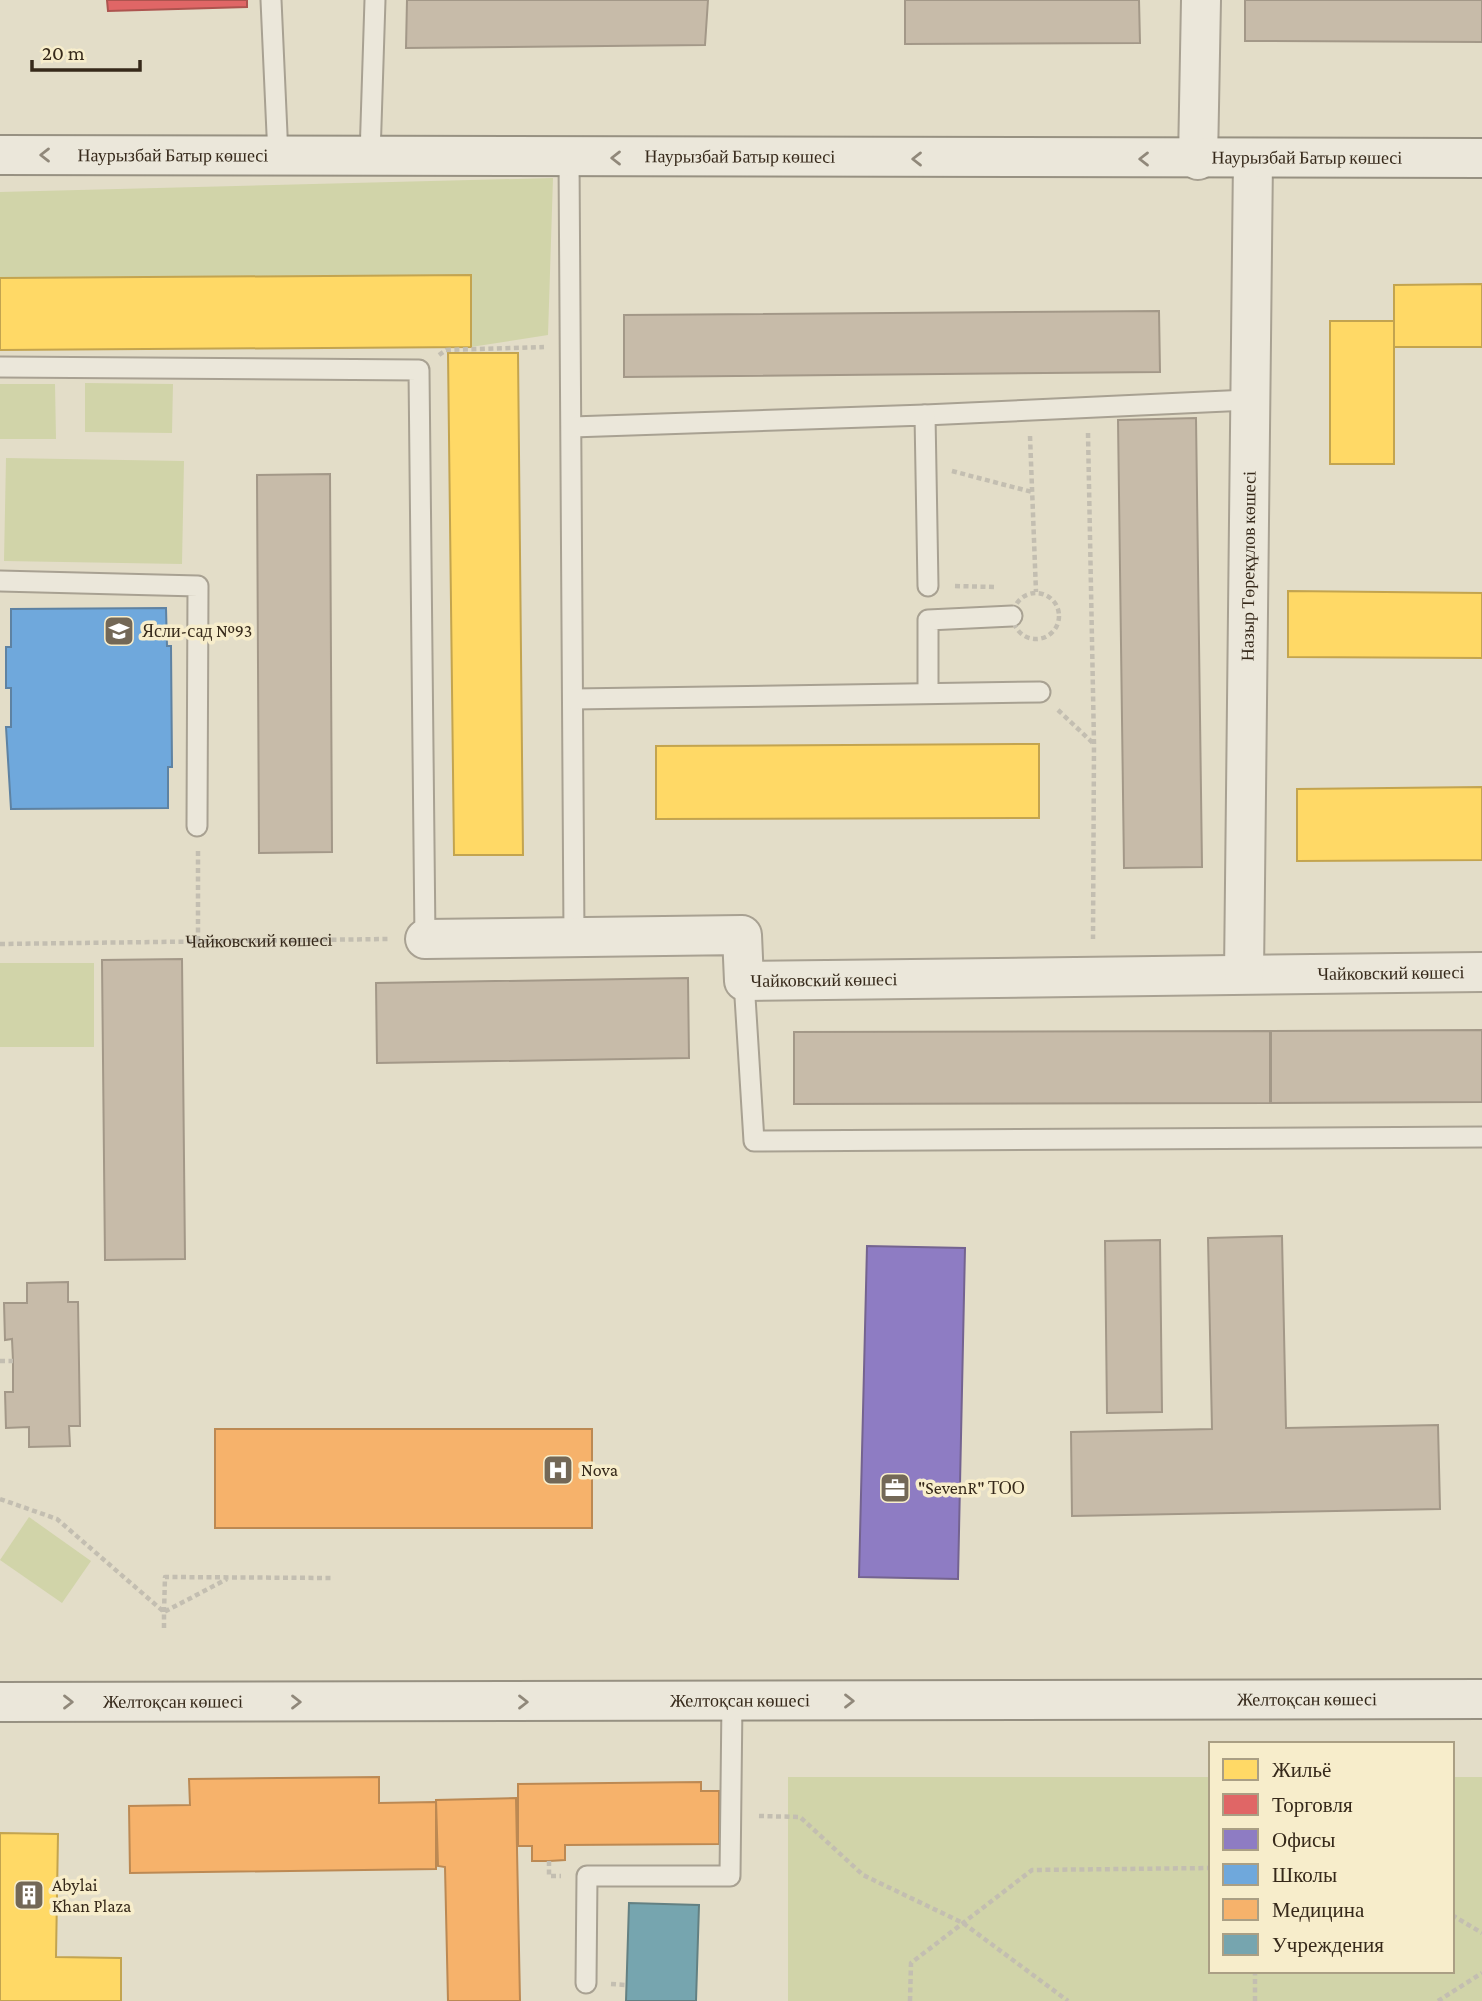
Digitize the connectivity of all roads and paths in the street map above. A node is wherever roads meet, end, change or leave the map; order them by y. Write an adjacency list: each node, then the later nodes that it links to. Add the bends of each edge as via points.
1 (271, 0): 5 (lane)
2 (374, 0): 6 (lane)
3 (1201, 0): 10 (main road)
4 (0, 155): 5 (main road, Наурызбай Батыр көшесі, one-way to 4)
5 (278, 156): 6 (main road, Наурызбай Батыр көшесі)
6 (370, 156): 7 (main road, Наурызбай Батыр көшесі)
7 (569, 158): 10 (main road, Наурызбай Батыр көшесі, one-way to 7); 18 (lane)
8 (1253, 159): 9 (main road, Наурызбай Батыр көшесі); 10 (main road, Наурызбай Батыр көшесі); 14 (main road, Назыр Төреқұлов көшесі)
9 (1482, 159)
10 (1198, 160)
11 (552, 347): 13 (path, via 446,350)
12 (0, 367): 13 (lane)
13 (419, 370): 31 (lane)
14 (1248, 400): 15 (lane); 35 (main road, Назыр Төреқұлов көшесі)
15 (1088, 408): 16 (lane); 28 (path)
16 (1029, 410): 17 (lane); 20 (path)
17 (925, 415): 18 (lane); 19 (lane)
18 (572, 427): 27 (lane)
19 (926, 464): 20 (path); 22 (lane)
20 (1032, 492): 23 (path)
21 (0, 581): 29 (lane, via 198,586)
22 (928, 586)
23 (1036, 592)
24 (1012, 616): 25 (lane, via 928,620)
25 (928, 691): 26 (lane); 27 (lane)
26 (1040, 692): 28 (path)
27 (573, 699): 30 (lane)
28 (1094, 744): 36 (path)
29 (197, 826): 32 (path)
30 (574, 937): 31 (main road, Чайковский көшесі); 37 (main road, Чайковский көшесі, via 741,935)
31 (425, 939): 32 (path, Чайковский көшесі)
32 (198, 941): 33 (path, Чайковский көшесі)
33 (0, 944)
34 (1482, 972): 35 (main road, Чайковский көшесі)
35 (1244, 974): 36 (main road, Чайковский көшесі)
36 (1093, 979): 37 (main road, Чайковский көшесі)
37 (744, 981): 38 (lane, via 754,1141)
38 (1482, 1137)
39 (0, 1361): 40 (path)
40 (13, 1361)
41 (0, 1499): 44 (path, via 57,1519)
42 (229, 1578): 43 (path); 44 (path); 44 (path, via 165,1577)
43 (334, 1578)
44 (164, 1612): 45 (path)
45 (164, 1628)
46 (1482, 1699): 47 (main road, Желтоқсан көшесі, one-way to 46)
47 (732, 1701): 48 (main road, Желтоқсан көшесі, one-way to 47); 56 (lane, via 730,1876 587,1876)
48 (0, 1702)
49 (751, 1816): 52 (path, via 800,1817 863,1875)
50 (1209, 1868): 52 (path, via 1032,1870)
51 (1454, 1916): 53 (path)
52 (963, 1923): 57 (path, via 911,1963); 58 (path)
53 (1482, 1933)
54 (1255, 1973): 59 (path)
55 (1482, 1973): 60 (path)
56 (586, 1983)
57 (910, 2001)
58 (1068, 2001)
59 (1255, 2001)
60 (1438, 2001)

